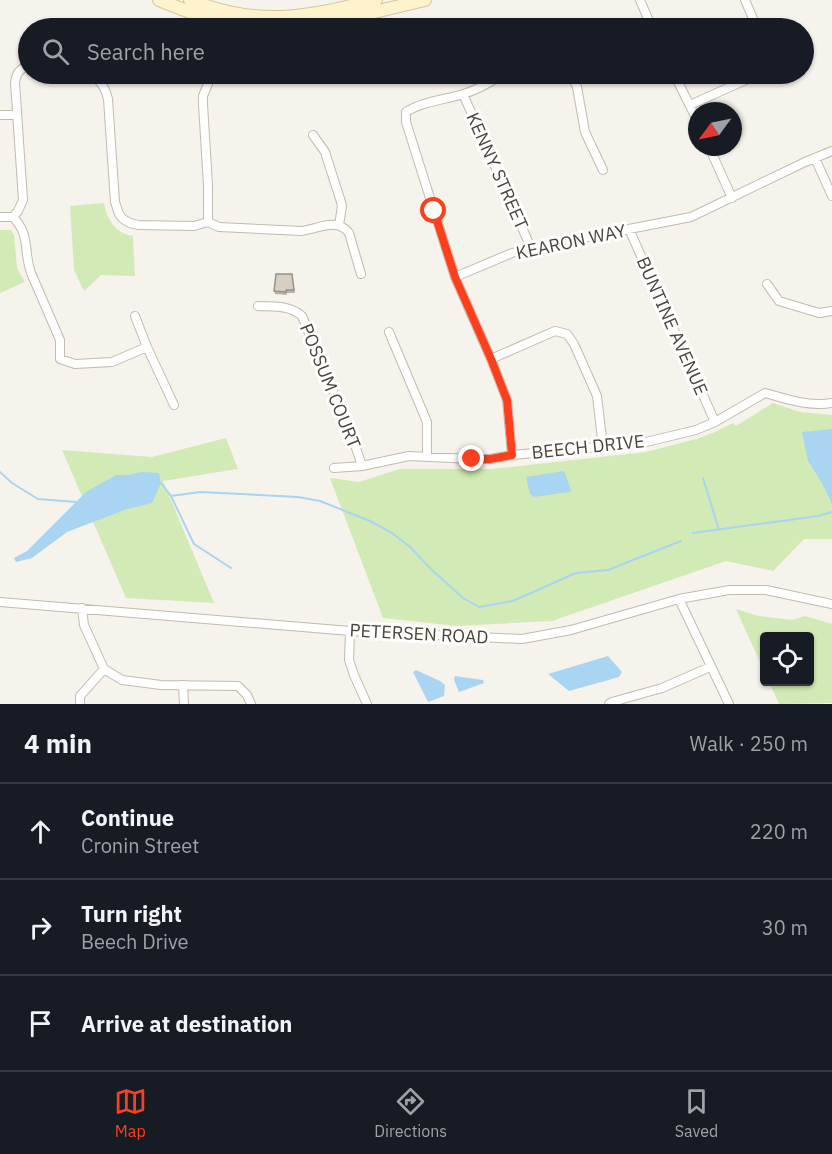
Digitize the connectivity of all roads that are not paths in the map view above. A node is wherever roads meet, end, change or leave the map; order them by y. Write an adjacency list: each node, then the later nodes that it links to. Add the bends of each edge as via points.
1 (159, 0): 7 (main road)
2 (190, 0): 8 (main road, via 213,8)
3 (376, 0): 9 (main road, via 291,17)
4 (425, 0): 10 (main road)
5 (640, 0): 11 (street)
6 (745, 0): 12 (street)
7 (208, 18)
8 (225, 18)
9 (256, 18)
10 (349, 18)
11 (648, 18)
12 (753, 18)
13 (18, 73): 24 (street)
14 (102, 84): 34 (street, via 108,99 115,202 123,219 148,225 194,226)
15 (208, 84): 34 (street, via 202,104)
16 (485, 84): 20 (street)
17 (576, 84): 29 (street, via 585,132)
18 (679, 84): 21 (street)
19 (737, 84): 22 (street)
20 (463, 94): 37 (street, KENNY STREET); 39 (street, via 415,106 406,112)
21 (688, 102)
22 (697, 102)
23 (0, 115): 24 (street)
24 (16, 115): 33 (street, via 23,200)
25 (313, 135): 35 (street, via 325,152 341,202)
26 (832, 151): 28 (street, KEARON WAY)
27 (713, 156): 31 (street)
28 (815, 158): 30 (street); 31 (street, KEARON WAY)
29 (603, 170)
30 (832, 196)
31 (732, 198): 36 (street, KEARON WAY, via 691,217)
32 (0, 217): 33 (street)
33 (13, 217): 45 (street, via 24,231 28,264 60,340 60,359 75,364 112,362)
34 (208, 222): 35 (street, via 219,227 301,231)
35 (339, 225): 38 (street, via 349,233)
36 (629, 230): 37 (street, KEARON WAY); 49 (street, BUNTINE AVENUE)
37 (531, 248): 39 (street, KEARON WAY)
38 (361, 274)
39 (455, 277): 46 (street)
40 (767, 284): 42 (street, via 779,301 819,313)
41 (258, 306): 53 (street, POSSUM COURT, via 286,307 302,316)
42 (832, 312)
43 (135, 316): 45 (street)
44 (389, 332): 52 (street, via 427,422)
45 (147, 347): 48 (street)
46 (491, 359): 50 (street, via 555,331 567,334 597,396); 51 (street, via 507,400)
47 (832, 403): 49 (street, BEECH DRIVE, via 797,402 765,393)
48 (174, 405)
49 (715, 422): 50 (street, BEECH DRIVE, via 642,443)
50 (603, 447): 51 (street, BEECH DRIVE)
51 (512, 455): 52 (street, BEECH DRIVE, via 481,459)
52 (427, 457): 53 (street, BEECH DRIVE, via 409,456)
53 (362, 466): 54 (street, BEECH DRIVE)
54 (334, 468)
55 (679, 598): 57 (street, PETERSEN ROAD, via 729,590 766,591); 59 (street, PETERSEN ROAD, via 571,630 522,639); 60 (street)
56 (0, 602): 58 (street, PETERSEN ROAD)
57 (832, 604)
58 (82, 609): 59 (street, PETERSEN ROAD); 61 (street, via 83,623)
59 (350, 631): 66 (street, via 349,660)
60 (710, 667): 67 (street, via 662,688); 68 (street)
61 (104, 669): 62 (street, via 122,680); 63 (street, via 80,696)
62 (183, 685): 64 (street); 65 (street, via 238,686)
63 (80, 704)
64 (184, 704)
65 (251, 704)
66 (367, 704)
67 (609, 704)
68 (729, 704)

